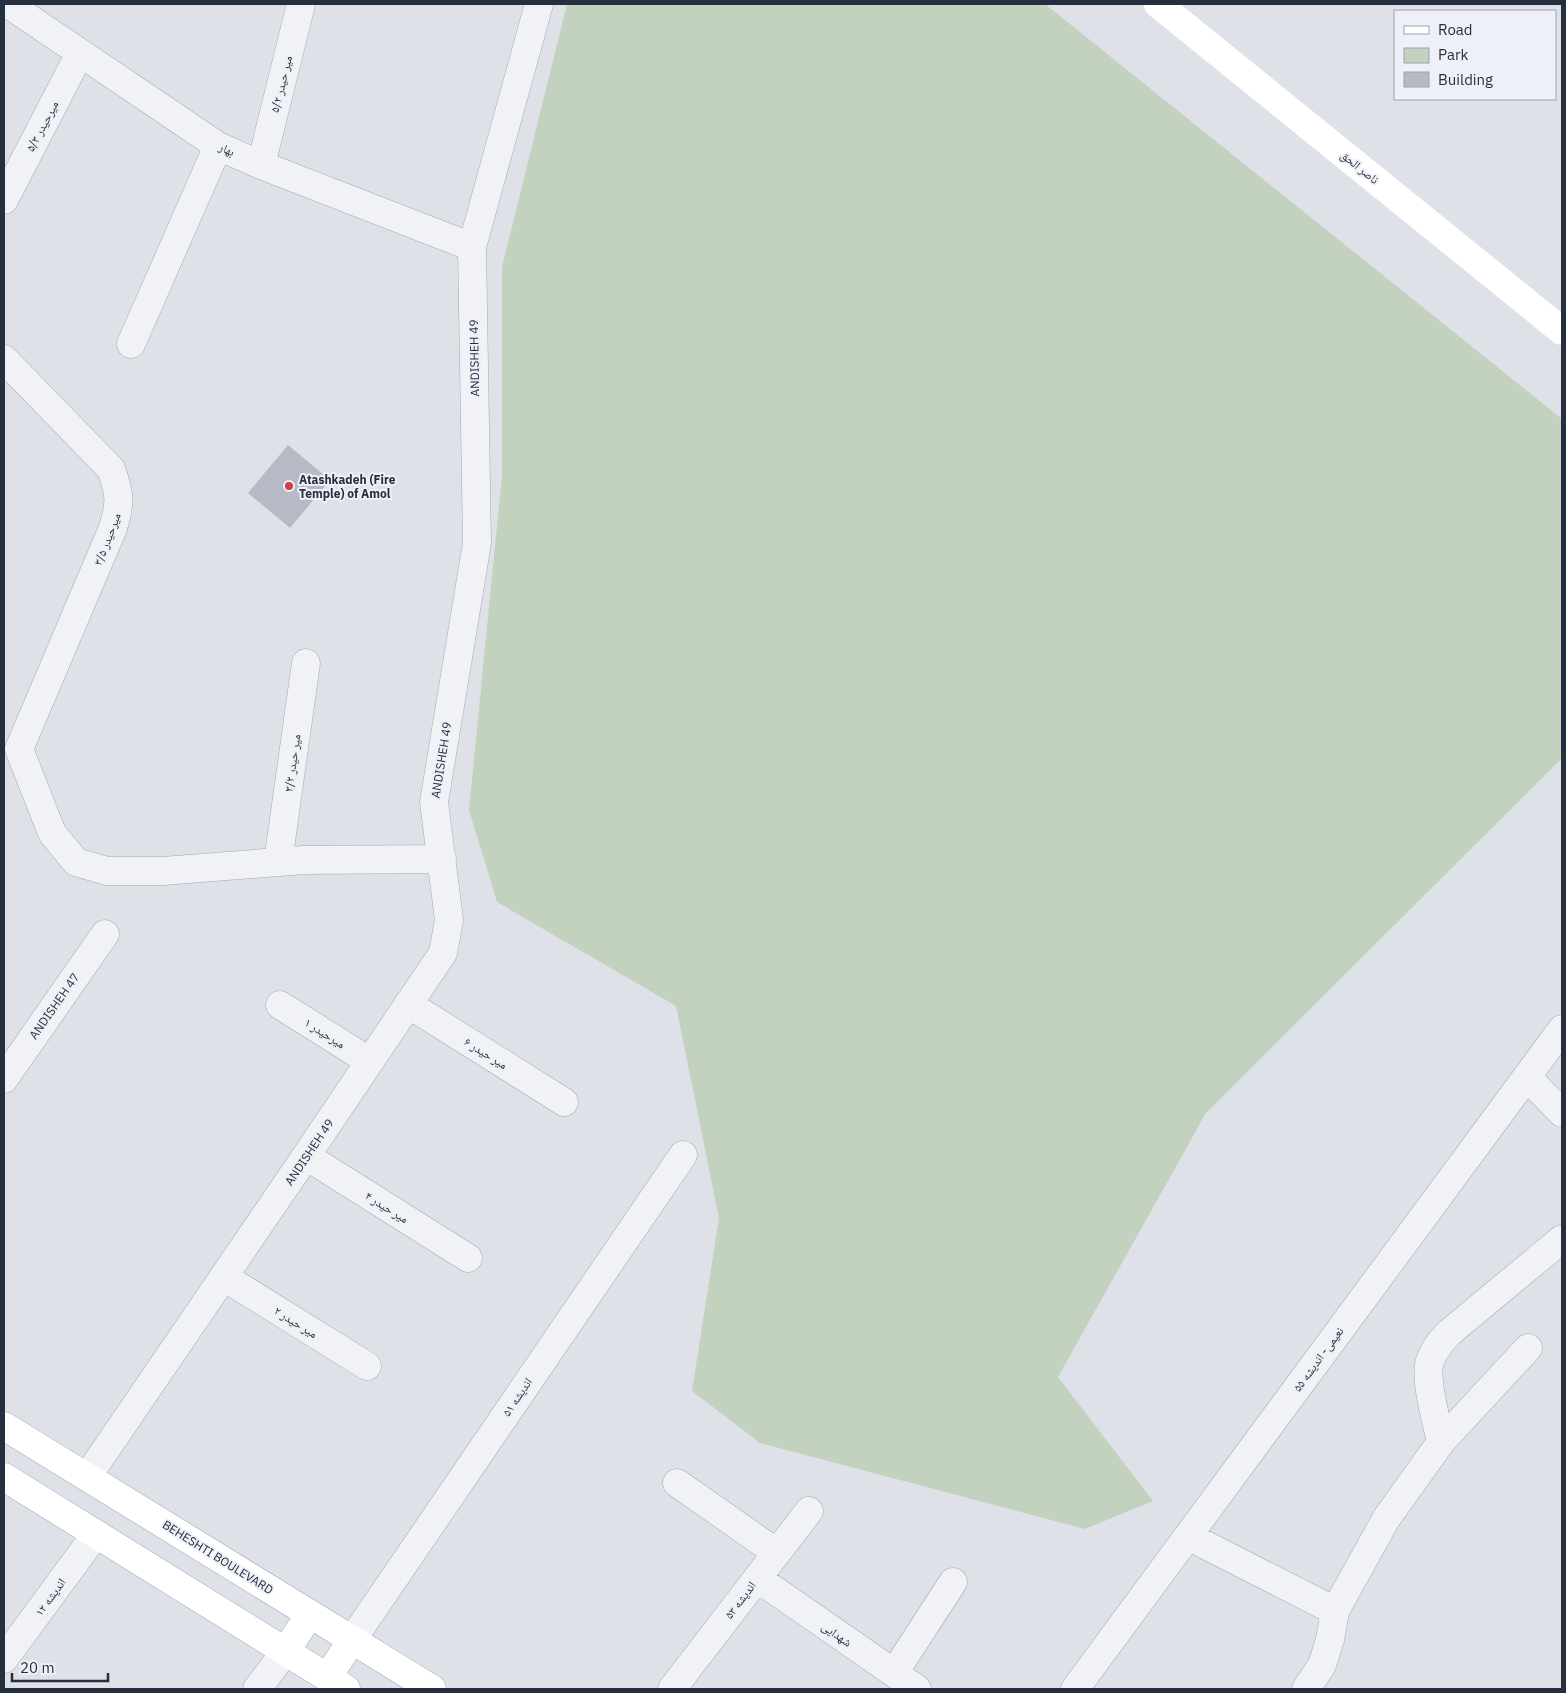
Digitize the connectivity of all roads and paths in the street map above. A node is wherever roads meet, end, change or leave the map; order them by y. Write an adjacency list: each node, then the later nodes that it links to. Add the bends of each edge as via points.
1 (6, 4): 5 (street, بهار)
2 (301, 4): 7 (street, میر حیدر ۵/۲)
3 (539, 4): 9 (street, ANDISHEH 49)
4 (1158, 4): 10 (main road, ناصر الحق)
5 (80, 53): 6 (street, بهار); 8 (street, میرحیدر ۵/۳)
6 (218, 146): 7 (street, بهار); 11 (street)
7 (261, 165): 9 (street, بهار)
8 (4, 200)
9 (472, 247): 14 (street, ANDISHEH 49, via 477,543 434,802)
10 (1562, 331)
11 (131, 344)
12 (4, 360): 15 (street, میرحیدر ۳/۵, via 111,469 119,490 119,508 113,528 19,749 52,833 76,862 107,871 163,871)
13 (306, 663): 15 (street, میر حیدر ۳/۲)
14 (442, 859): 15 (street); 17 (street, ANDISHEH 49, via 449,920 443,953)
15 (278, 862)
16 (105, 934): 22 (street, ANDISHEH 47)
17 (408, 1004): 20 (street, ANDISHEH 49); 23 (street, میر حیدر ۶)
18 (280, 1005): 20 (street, میرحیدر ۱)
19 (1562, 1029): 21 (street, نعیمی- اندیشه ۵۵)
20 (369, 1061): 26 (street, ANDISHEH 49)
21 (1527, 1077): 24 (street); 39 (street, نعیمی- اندیشه ۵۵)
22 (4, 1079)
23 (564, 1102)
24 (1562, 1113)
25 (683, 1154): 45 (street, اندیشه ۵۱)
26 (306, 1156): 28 (street, میر حیدر ۴); 29 (street, ANDISHEH 49)
27 (1562, 1238): 33 (street, via 1438,1344 1429,1363 1430,1387)
28 (468, 1258)
29 (224, 1277): 31 (street, میر حیدر ۲); 34 (street, ANDISHEH 49)
30 (1528, 1348): 33 (street)
31 (367, 1366)
32 (4, 1426): 34 (main road, BEHESHTI BOULEVARD)
33 (1441, 1442): 43 (street, via 1386,1518)
34 (87, 1477): 44 (main road, BEHESHTI BOULEVARD)
35 (4, 1478): 38 (main road)
36 (678, 1483): 40 (street)
37 (809, 1510): 40 (street, اندیشه ۵۳)
38 (96, 1534): 46 (main road); 47 (street, اندیشه ۱۲)
39 (1188, 1536): 43 (street); 54 (street, نعیمی- اندیشه ۵۵)
40 (777, 1553): 41 (street, اندیشه ۵۳)
41 (757, 1578): 48 (street, شهدایی); 52 (street, اندیشه ۵۳)
42 (953, 1582): 48 (street)
43 (1335, 1611): 55 (street, via 1322,1665)
44 (310, 1614): 45 (main road, BEHESHTI BOULEVARD); 46 (main road)
45 (352, 1640): 49 (main road); 51 (main road, BEHESHTI BOULEVARD)
46 (285, 1652): 49 (main road); 50 (street)
47 (4, 1659)
48 (894, 1673): 53 (street, شهدایی)
49 (337, 1683)
50 (257, 1689)
51 (432, 1689)
52 (672, 1689)
53 (917, 1689)
54 (1075, 1689)
55 (1306, 1689)

